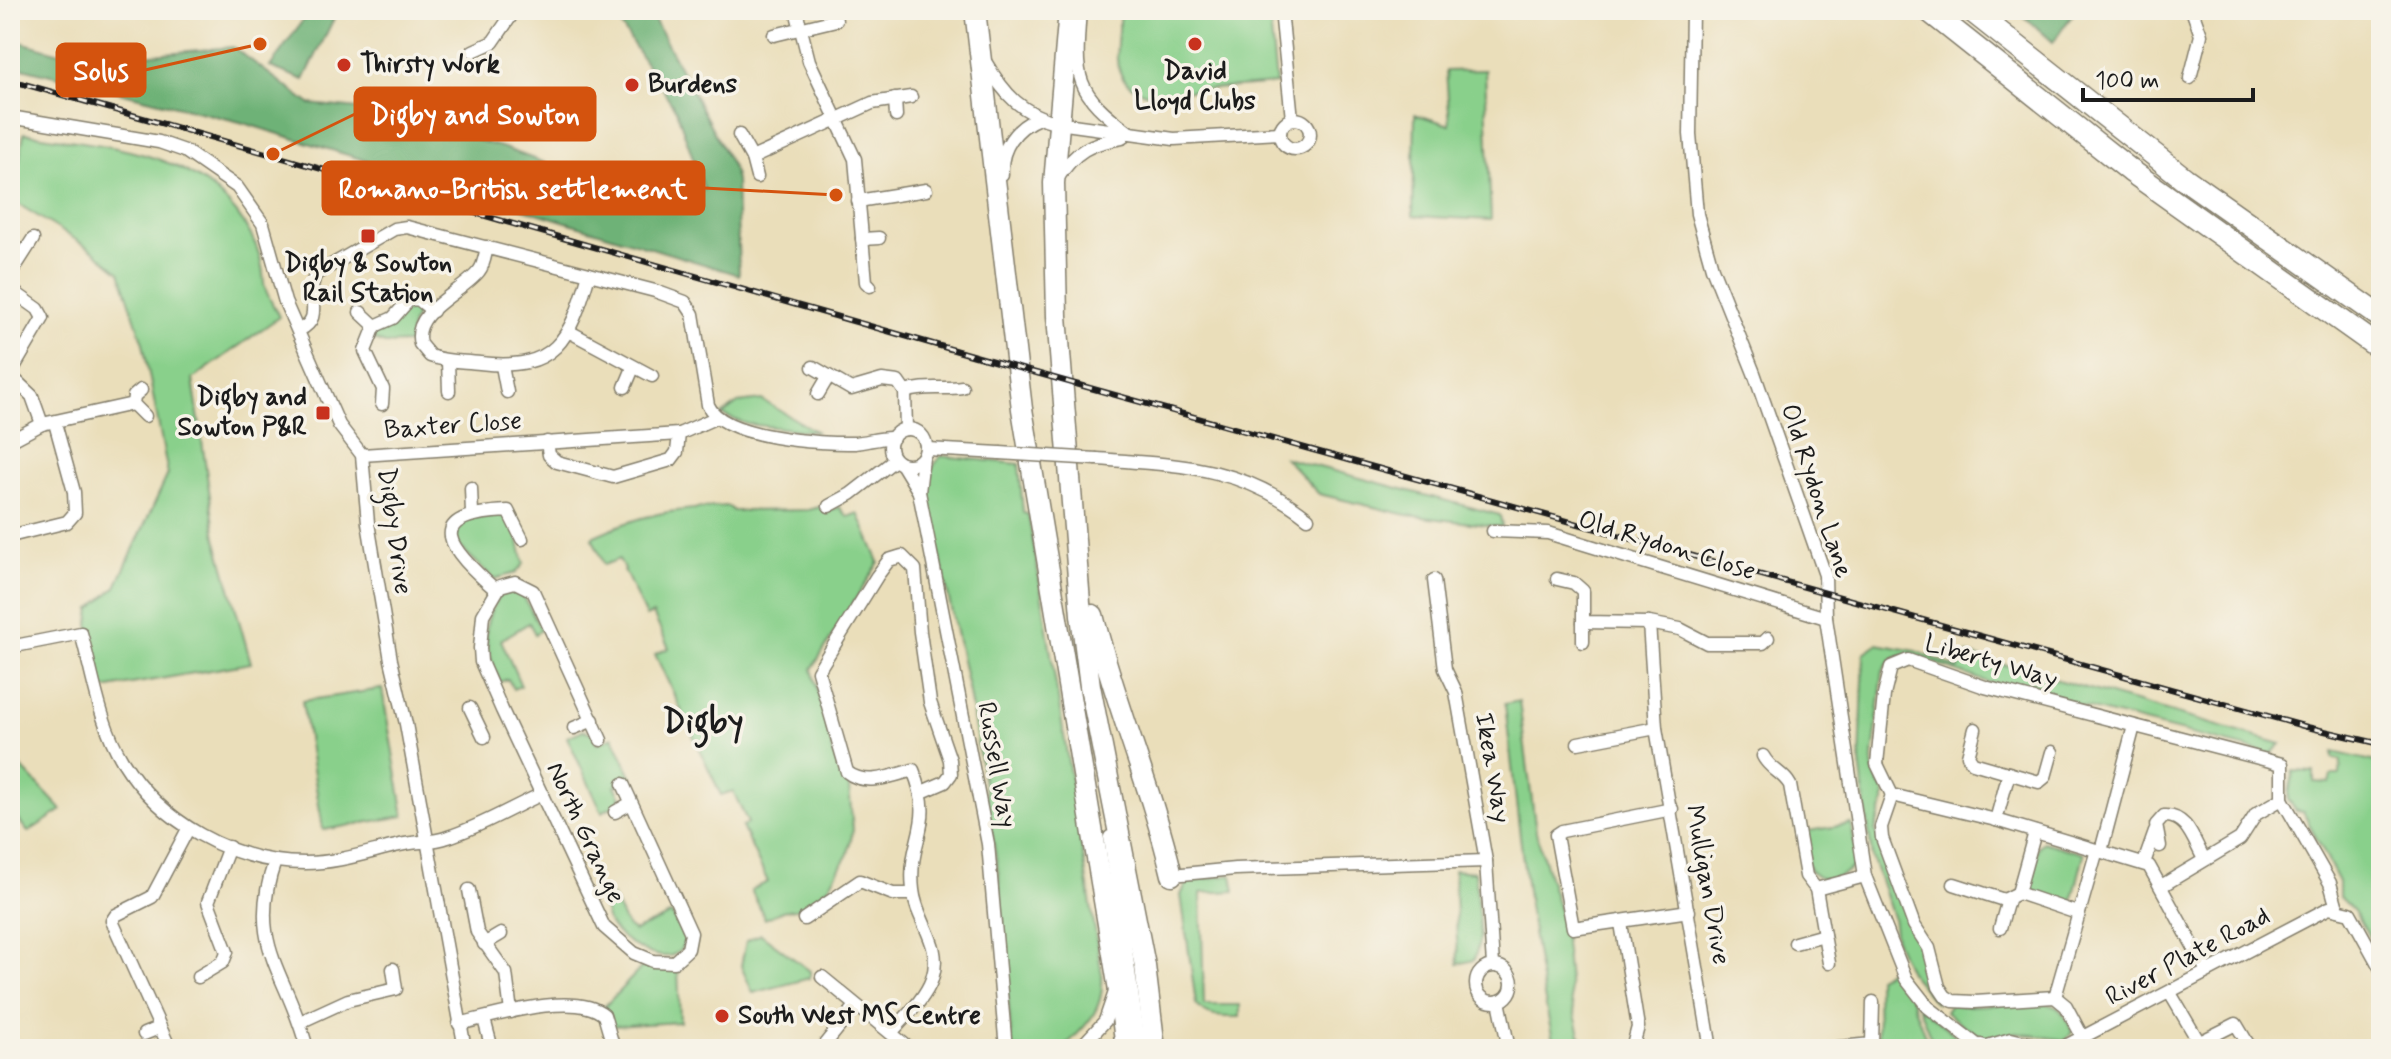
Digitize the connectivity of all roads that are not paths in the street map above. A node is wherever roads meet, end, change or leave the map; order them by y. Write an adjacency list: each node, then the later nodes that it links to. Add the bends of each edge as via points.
1 (515, 10): 15 (street, via 493,42)
2 (796, 10): 12 (street)
3 (975, 10): 14 (main road)
4 (1069, 10): 23 (main road)
5 (1080, 10): 26 (street, via 1077,55 1082,87 1094,106)
6 (1281, 10): 22 (street)
7 (1692, 10): 90 (street, Old Rydon Lane, via 1691,157 1697,214 1825,575)
8 (1928, 10): 46 (highway, via 2131,171)
9 (1971, 10): 42 (highway, via 2185,179)
10 (2192, 10): 16 (street, via 2201,35)
11 (836, 20): 12 (street)
12 (800, 29): 13 (street); 21 (street, via 820,89)
13 (774, 35)
14 (978, 50): 23 (street, via 1005,93); 47 (main road)
15 (473, 51)
16 (2190, 78)
17 (911, 97): 18 (street)
18 (895, 99): 19 (street); 21 (street)
19 (896, 116)
20 (10, 117): 44 (street, Digby Drive, via 159,142 220,173 263,224 285,302)
21 (838, 119): 27 (street); 31 (street, via 855,159)
22 (1292, 119): 24 (street); 24 (street, via 1305,123 1306,143 1293,148)
23 (1049, 121): 26 (street); 29 (main road); 47 (street, via 1021,127 1001,166 1020,335)
24 (1280, 133): 26 (street, via 1186,139)
25 (739, 135): 27 (street)
26 (1133, 136): 29 (street, via 1087,145)
27 (752, 158): 28 (street)
28 (757, 177)
29 (1054, 183): 86 (main road, via 1057,316)
30 (926, 190): 31 (street)
31 (858, 201): 34 (street)
32 (879, 238): 34 (street)
33 (33, 239): 37 (street)
34 (862, 239): 38 (street)
35 (487, 247): 36 (street); 40 (street, via 479,271); 44 (street, via 407,227 394,229 316,274 311,289 315,312)
36 (589, 274): 45 (street); 65 (street, via 685,302 693,314 708,405)
37 (10, 275)
38 (870, 286)
39 (10, 289): 52 (street, via 43,318)
40 (433, 311): 43 (street, via 418,299 409,300 393,318); 48 (street, via 419,329 420,344 430,356)
41 (360, 312): 43 (street)
42 (2381, 317)
43 (375, 326): 63 (street, via 365,351 383,389)
44 (299, 330): 74 (street, Digby Drive, via 339,425)
45 (570, 332): 49 (street, via 539,360); 51 (street, via 619,355)
46 (2381, 349)
47 (1014, 355): 156 (main road)
48 (448, 361): 49 (street); 58 (street)
49 (502, 366): 59 (street)
50 (813, 367): 54 (street)
51 (633, 368): 53 (street); 55 (street)
52 (10, 374): 66 (street)
53 (652, 376)
54 (828, 377): 60 (street, via 855,389 890,380); 61 (street)
55 (625, 387)
56 (962, 387): 60 (street, via 932,385)
57 (141, 390): 62 (street)
58 (449, 391)
59 (507, 392)
60 (905, 392): 67 (street)
61 (818, 394)
62 (133, 404): 64 (street); 66 (street)
63 (382, 404)
64 (145, 416)
65 (715, 418): 68 (street, Baxter Close); 72 (street, via 760,433)
66 (48, 423): 70 (street); 84 (street, via 74,492 75,513 67,522)
67 (906, 429): 69 (street); 73 (street, via 920,433)
68 (679, 434): 71 (street, Baxter Close); 71 (street, Baxter Close, via 671,460 613,477 557,462 549,455)
69 (893, 438): 72 (street); 75 (street)
70 (10, 441)
71 (547, 442): 74 (street, Baxter Close)
72 (857, 443): 75 (street)
73 (925, 453): 75 (street, via 916,464); 77 (street, Russell Way); 82 (street, bridge, via 1195,466 1235,475)
74 (362, 455): 123 (street, Digby Drive, via 368,523)
75 (897, 460): 77 (street, Russell Way); 78 (street)
76 (471, 488): 81 (street)
77 (919, 492): 180 (street, Russell Way, via 988,844)
78 (845, 497): 79 (street); 80 (street)
79 (829, 506)
80 (852, 511)
81 (472, 513): 85 (street, via 508,511); 89 (street, via 454,525 453,546)
82 (1308, 518)
83 (1493, 531): 90 (street, Old Rydon Close, via 1548,533)
84 (10, 536)
85 (522, 539)
86 (1078, 557): 113 (main road, via 1090,686); 131 (main road, via 1115,701 1147,779)
87 (1557, 579): 91 (street, via 1583,591)
88 (1434, 580): 129 (street, Ikea Way, via 1445,669 1456,692)
89 (496, 590): 97 (street, North Grange, via 483,615 480,648); 98 (street, via 515,582 533,591)
90 (1826, 618): 132 (street, Old Rydon Lane)
91 (1583, 622): 92 (street); 94 (street)
92 (1649, 623): 93 (street, via 1680,629 1707,643 1763,643); 102 (street, Mulligan Drive)
93 (1768, 638)
94 (1583, 642)
95 (10, 647): 120 (street, via 81,633 104,718 123,760 149,794)
96 (470, 708): 99 (street)
97 (502, 710): 99 (street); 112 (street, North Grange)
98 (593, 720): 101 (street); 105 (street)
99 (477, 722): 104 (street)
100 (2134, 726): 114 (street, Liberty Way, via 1985,687 1908,660 1897,662 1887,673 1877,752); 115 (street, Liberty Way, via 2282,764); 126 (street)
101 (574, 728)
102 (1656, 728): 106 (street); 117 (street, Mulligan Drive)
103 (1975, 729): 109 (street, via 1970,760)
104 (484, 737)
105 (601, 740)
106 (1578, 743)
107 (2052, 752): 109 (street, via 2043,781)
108 (1763, 756): 135 (street, via 1790,785 1806,876)
109 (2009, 773): 119 (street)
110 (623, 784): 116 (street)
111 (922, 792): 111 (street, via 913,770 877,779 855,778 847,772 818,677 822,659 877,576 889,560 902,556 915,569 930,702 950,760 951,774 945,782); 137 (street, via 925,816 913,856)
112 (542, 794): 116 (street, North Grange, via 609,932 634,953 674,962 688,949 691,933); 123 (street, via 447,838)
113 (1111, 794): 183 (street, via 1109,829); 184 (main road, via 1145,966)
114 (1892, 795): 119 (street); 158 (street, via 1881,832 1945,996 1975,1002)
115 (2282, 799): 127 (street, via 2256,814 2240,839); 139 (street, Liberty Way, via 2330,883)
116 (631, 803): 118 (street)
117 (1672, 809): 140 (street, Mulligan Drive); 143 (street, via 1573,827 1556,835 1573,928)
118 (615, 812)
119 (1996, 820): 121 (street)
120 (188, 829): 125 (street); 166 (street, via 150,900 112,921)
121 (2035, 832): 126 (street); 138 (street)
122 (2155, 832): 124 (street); 127 (street, via 2164,816 2180,819); 130 (street)
123 (426, 841): 128 (street, via 341,860); 165 (street, Digby Drive)
124 (2160, 846)
125 (229, 847): 128 (street); 154 (street, via 208,902 227,952 223,962)
126 (2099, 850): 130 (street); 141 (street)
127 (2204, 859): 134 (street)
128 (275, 861): 164 (street, via 267,882 264,937)
129 (1486, 861): 131 (street); 150 (street, Ikea Way)
130 (2144, 863): 134 (street)
131 (1172, 875)
132 (1865, 876): 135 (street); 172 (street, Old Rydon Lane, via 1906,979 1928,1007)
133 (1954, 884): 138 (street)
134 (2163, 885): 153 (street)
135 (1816, 889): 146 (street)
136 (469, 890): 148 (street, via 474,925)
137 (913, 894): 142 (street, via 893,894 860,881); 167 (street, via 933,941 934,970 928,987)
138 (2013, 897): 141 (street); 144 (street)
139 (2337, 908): 152 (street, via 2350,913); 153 (street, River Plate Road)
140 (1689, 911): 143 (street); 187 (street, Mulligan Drive)
141 (2077, 913): 158 (street)
142 (804, 919)
143 (1621, 923): 186 (street, via 1638,1027)
144 (2000, 928)
145 (501, 934): 148 (street)
146 (1824, 935): 147 (street); 149 (street)
147 (1795, 943)
148 (484, 944): 162 (street, via 506,973)
149 (1829, 963)
150 (1493, 965): 159 (street, via 1505,969 1512,980 1510,993); 159 (street, via 1483,969 1476,984 1481,997)
151 (393, 969): 164 (street, via 396,989 348,1000)
152 (2381, 969)
153 (2207, 971): 157 (street, River Plate Road)
154 (198, 977)
155 (822, 977): 161 (street)
156 (1118, 984): 181 (street, via 1105,1021); 182 (main road)
157 (2170, 993): 169 (street, River Plate Road); 170 (street)
158 (2055, 997): 169 (street, via 2066,1006)
159 (1499, 1001): 185 (street)
160 (1873, 1002): 171 (street)
161 (855, 1007): 167 (street); 178 (street)
162 (511, 1012): 163 (street); 177 (street, via 576,1004 597,1009 608,1021)
163 (484, 1019): 165 (street); 176 (street)
164 (300, 1022): 174 (street)
165 (459, 1024): 175 (street, Digby Drive)
166 (159, 1028): 168 (street); 173 (street)
167 (891, 1033): 179 (street)
168 (144, 1034)
169 (2083, 1038): 189 (street, River Plate Road)
170 (2201, 1045): 190 (street); 191 (street, via 2236,1024)
171 (1872, 1046): 188 (street)
172 (1981, 1048): 189 (street, River Plate Road, via 2003,1039)
173 (170, 1049)
174 (307, 1049)
175 (465, 1049)
176 (492, 1049)
177 (614, 1049)
178 (821, 1049)
179 (910, 1049)
180 (1006, 1049)
181 (1079, 1049)
182 (1126, 1049)
183 (1140, 1049)
184 (1155, 1049)
185 (1509, 1049)
186 (1632, 1049)
187 (1711, 1049)
188 (1820, 1049)
189 (2052, 1049)
190 (2186, 1049)
191 (2251, 1049)

